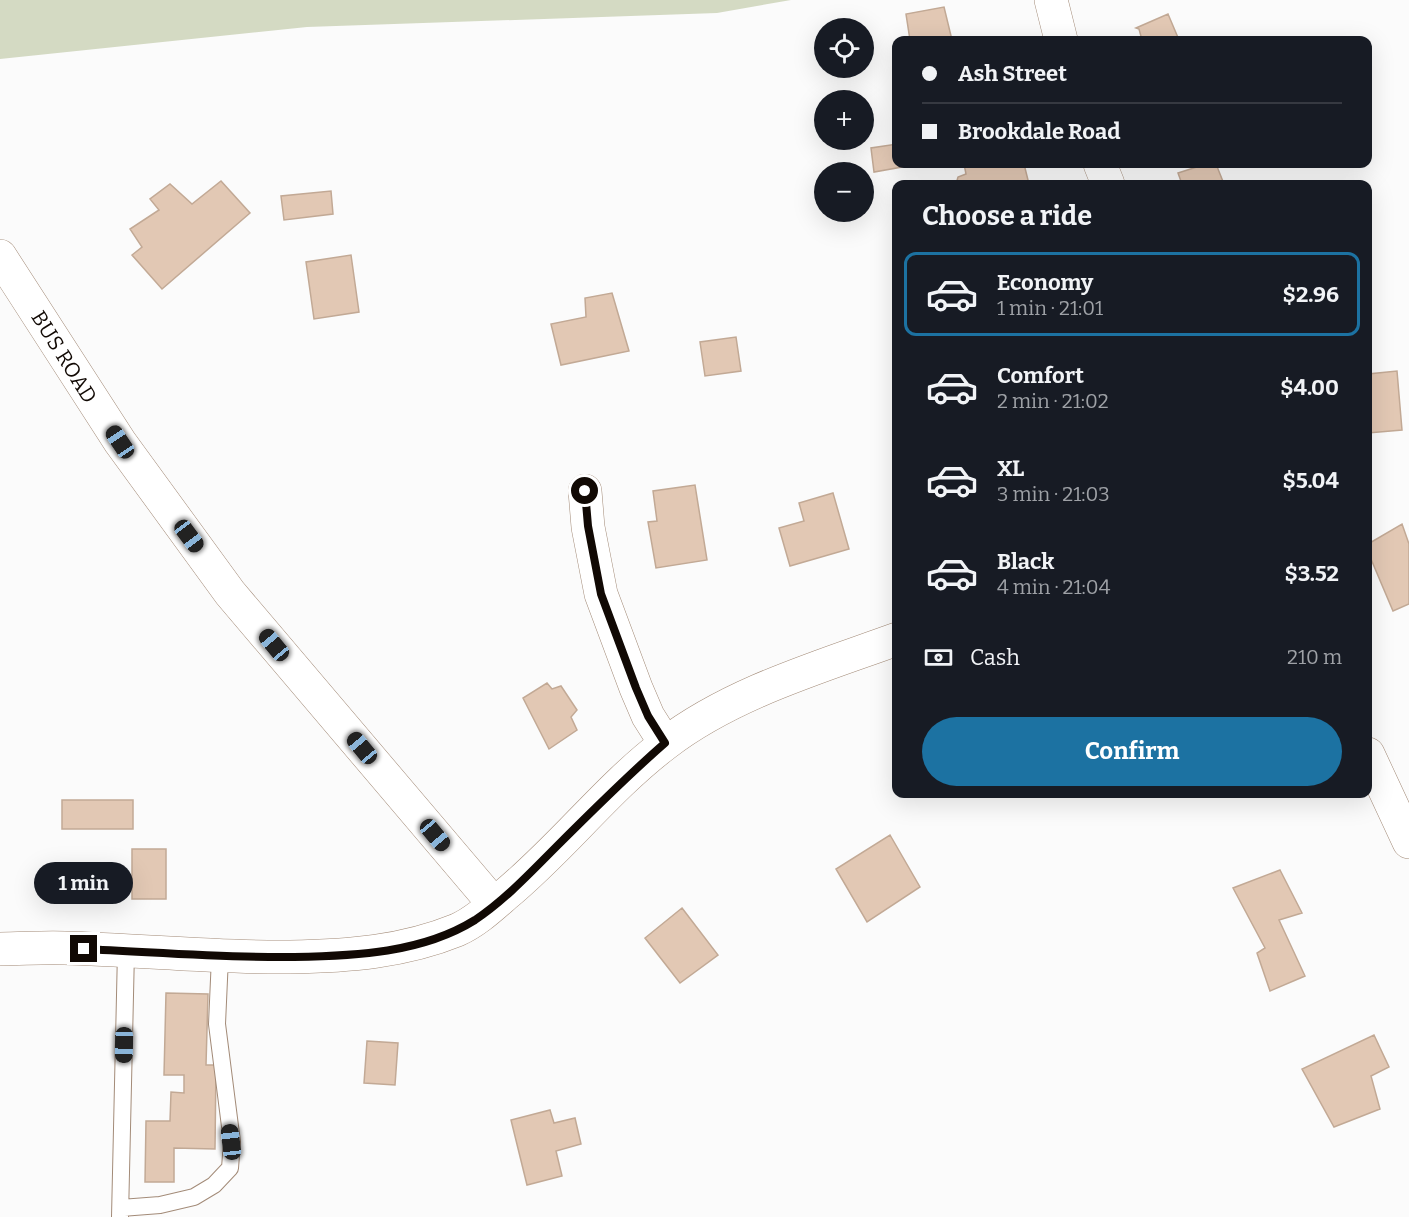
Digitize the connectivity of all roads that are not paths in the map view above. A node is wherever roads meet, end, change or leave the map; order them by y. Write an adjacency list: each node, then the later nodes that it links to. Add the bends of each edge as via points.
1 (1051, 0): 2 (street)
2 (1060, 36)
3 (0, 256): 9 (street, BUS ROAD, via 107,423 230,593)
4 (585, 491): 6 (street, via 601,594 648,716)
5 (892, 641): 6 (street, via 746,697)
6 (665, 743): 9 (street)
7 (1372, 763): 8 (street)
8 (1409, 842)
9 (494, 904): 12 (street, via 460,928 383,951 341,956)
10 (0, 949): 11 (street)
11 (126, 951): 12 (street); 13 (lane)
12 (220, 957): 13 (lane, via 217,1024 231,1142 230,1168 214,1185 194,1197)
13 (121, 1213)

